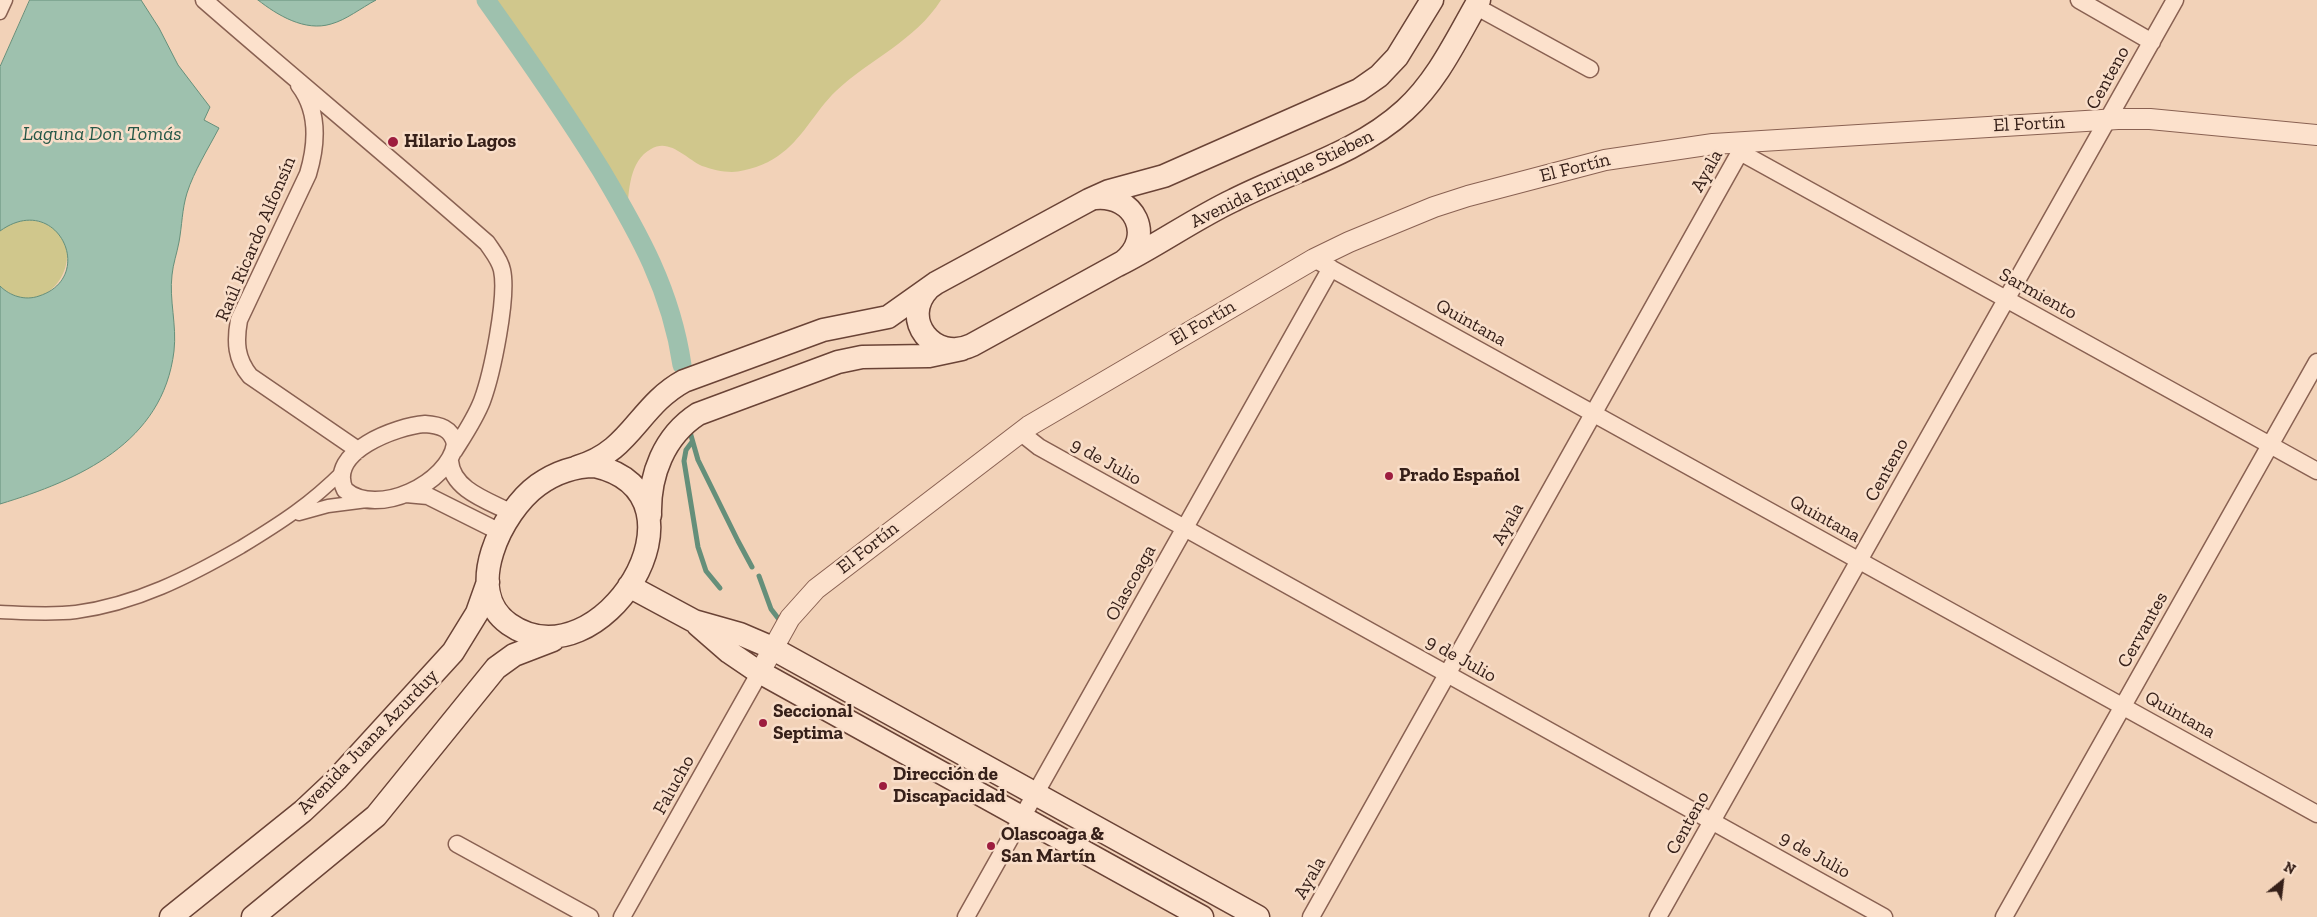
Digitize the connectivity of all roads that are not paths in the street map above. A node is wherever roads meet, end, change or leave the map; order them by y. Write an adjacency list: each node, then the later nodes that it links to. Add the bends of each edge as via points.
1 (6, 0): 7 (street)
2 (204, 0): 10 (street, Raúl Ricardo Alfonsín)
3 (1432, 0): 14 (main road, Avenida Enrique Stieben, via 1397,58 1380,76 1359,90 1164,176)
4 (2079, 0): 8 (street)
5 (2175, 0): 8 (street, Centeno)
6 (1477, 3): 9 (street); 16 (main road, Avenida Enrique Stieben, via 1428,85 1382,130 1355,146 1234,200)
7 (0, 13)
8 (2152, 42): 11 (street, Centeno)
9 (1590, 69)
10 (294, 78): 26 (street, Raúl Ricardo Alfonsín, via 312,110 312,158 308,174 239,320 236,347 243,368 250,376); 27 (street, Raúl Ricardo Alfonsín, via 487,243 502,269 504,300 487,385 474,418)
11 (2108, 119): 12 (street, El Fortín, via 2145,119); 13 (street, El Fortín); 18 (street, Centeno)
12 (2317, 135)
13 (1740, 147): 15 (street, El Fortín, via 1605,160 1468,196 1358,238); 18 (street, Sarmiento); 23 (street, Ayala)
14 (1090, 200): 16 (main road, Avenida Enrique Stieben, via 1114,199 1125,204 1136,219 1137,243 1132,254); 17 (main road, Avenida Enrique Stieben)
15 (1323, 263): 23 (street, Quintana); 24 (street, El Fortín); 36 (street, Olascoaga)
16 (1118, 265): 19 (main road, Avenida Enrique Stieben)
17 (936, 282): 19 (main road, Avenida Enrique Stieben, via 921,299 920,326 926,336 940,347); 21 (main road, Avenida Enrique Stieben, via 888,317 822,330)
18 (2006, 299): 25 (street, Sarmiento); 37 (street, Centeno)
19 (962, 349): 22 (main road, via 929,356 846,360)
20 (2317, 362): 25 (street, Cervantes)
21 (728, 363): 22 (main road); 28 (main road, Avenida Enrique Stieben, via 668,390 611,452)
22 (740, 397): 34 (main road, via 698,414 672,437 654,476)
23 (1594, 413): 37 (street, Quintana); 45 (street, Ayala)
24 (1020, 432): 36 (street, 9 de Julio, via 1039,447); 43 (street, El Fortín, via 816,589 796,610)
25 (2270, 445): 30 (street, Sarmiento); 46 (street, Cervantes)
26 (358, 450): 27 (street, Raúl Ricardo Alfonsín, via 393,431 425,424 450,432 454,438); 29 (street, Raúl Ricardo Alfonsín)
27 (452, 456): 31 (street, Raúl Ricardo Alfonsín, via 431,480); 35 (street, via 451,474)
28 (578, 467): 34 (main road, via 603,468 626,479 642,497); 35 (main road, via 539,484 526,495)
29 (344, 470): 32 (street, Raúl Ricardo Alfonsín, via 341,477 345,490 360,500); 33 (street, Raúl Ricardo Alfonsín)
30 (2317, 471)
31 (402, 495): 32 (street, Raúl Ricardo Alfonsín); 35 (street, via 428,496)
32 (372, 500): 33 (street, Raúl Ricardo Alfonsín, via 328,506)
33 (292, 516): 40 (street, Raúl Ricardo Alfonsín, via 208,566 129,600 75,612)
34 (650, 521): 39 (main road, via 645,554)
35 (506, 522): 38 (main road, via 491,558)
36 (1185, 528): 45 (street, 9 de Julio); 47 (street, Olascoaga)
37 (1859, 560): 46 (street, Quintana); 50 (street, Centeno)
38 (488, 581): 42 (main road, via 493,603 507,622 521,632 538,637); 52 (main road, Avenida Juana Azurduy, via 475,618 453,652 336,780 303,811)
39 (629, 586): 41 (main road); 42 (main road, via 595,622)
40 (0, 612)
41 (694, 621): 43 (main road, via 740,634); 44 (main road, via 735,656)
42 (564, 636): 53 (main road, via 514,655 496,668 376,816)
43 (773, 649): 44 (street, El Fortín); 47 (main road)
44 (760, 672): 49 (main road); 55 (street, Falucho)
45 (1447, 674): 50 (street, 9 de Julio); 59 (street, Ayala)
46 (2123, 707): 48 (street, Quintana); 62 (street, Cervantes)
47 (1035, 794): 49 (street, Olascoaga); 58 (main road)
48 (2317, 814)
49 (1022, 817): 56 (street, Olascoaga); 57 (main road)
50 (1712, 821): 60 (street, Centeno); 61 (street, 9 de Julio)
51 (457, 844): 54 (street)
52 (171, 917)
53 (253, 917)
54 (590, 917)
55 (622, 917)
56 (966, 917)
57 (1202, 917)
58 (1258, 917)
59 (1311, 917)
60 (1658, 917)
61 (1884, 917)
62 (2004, 917)

